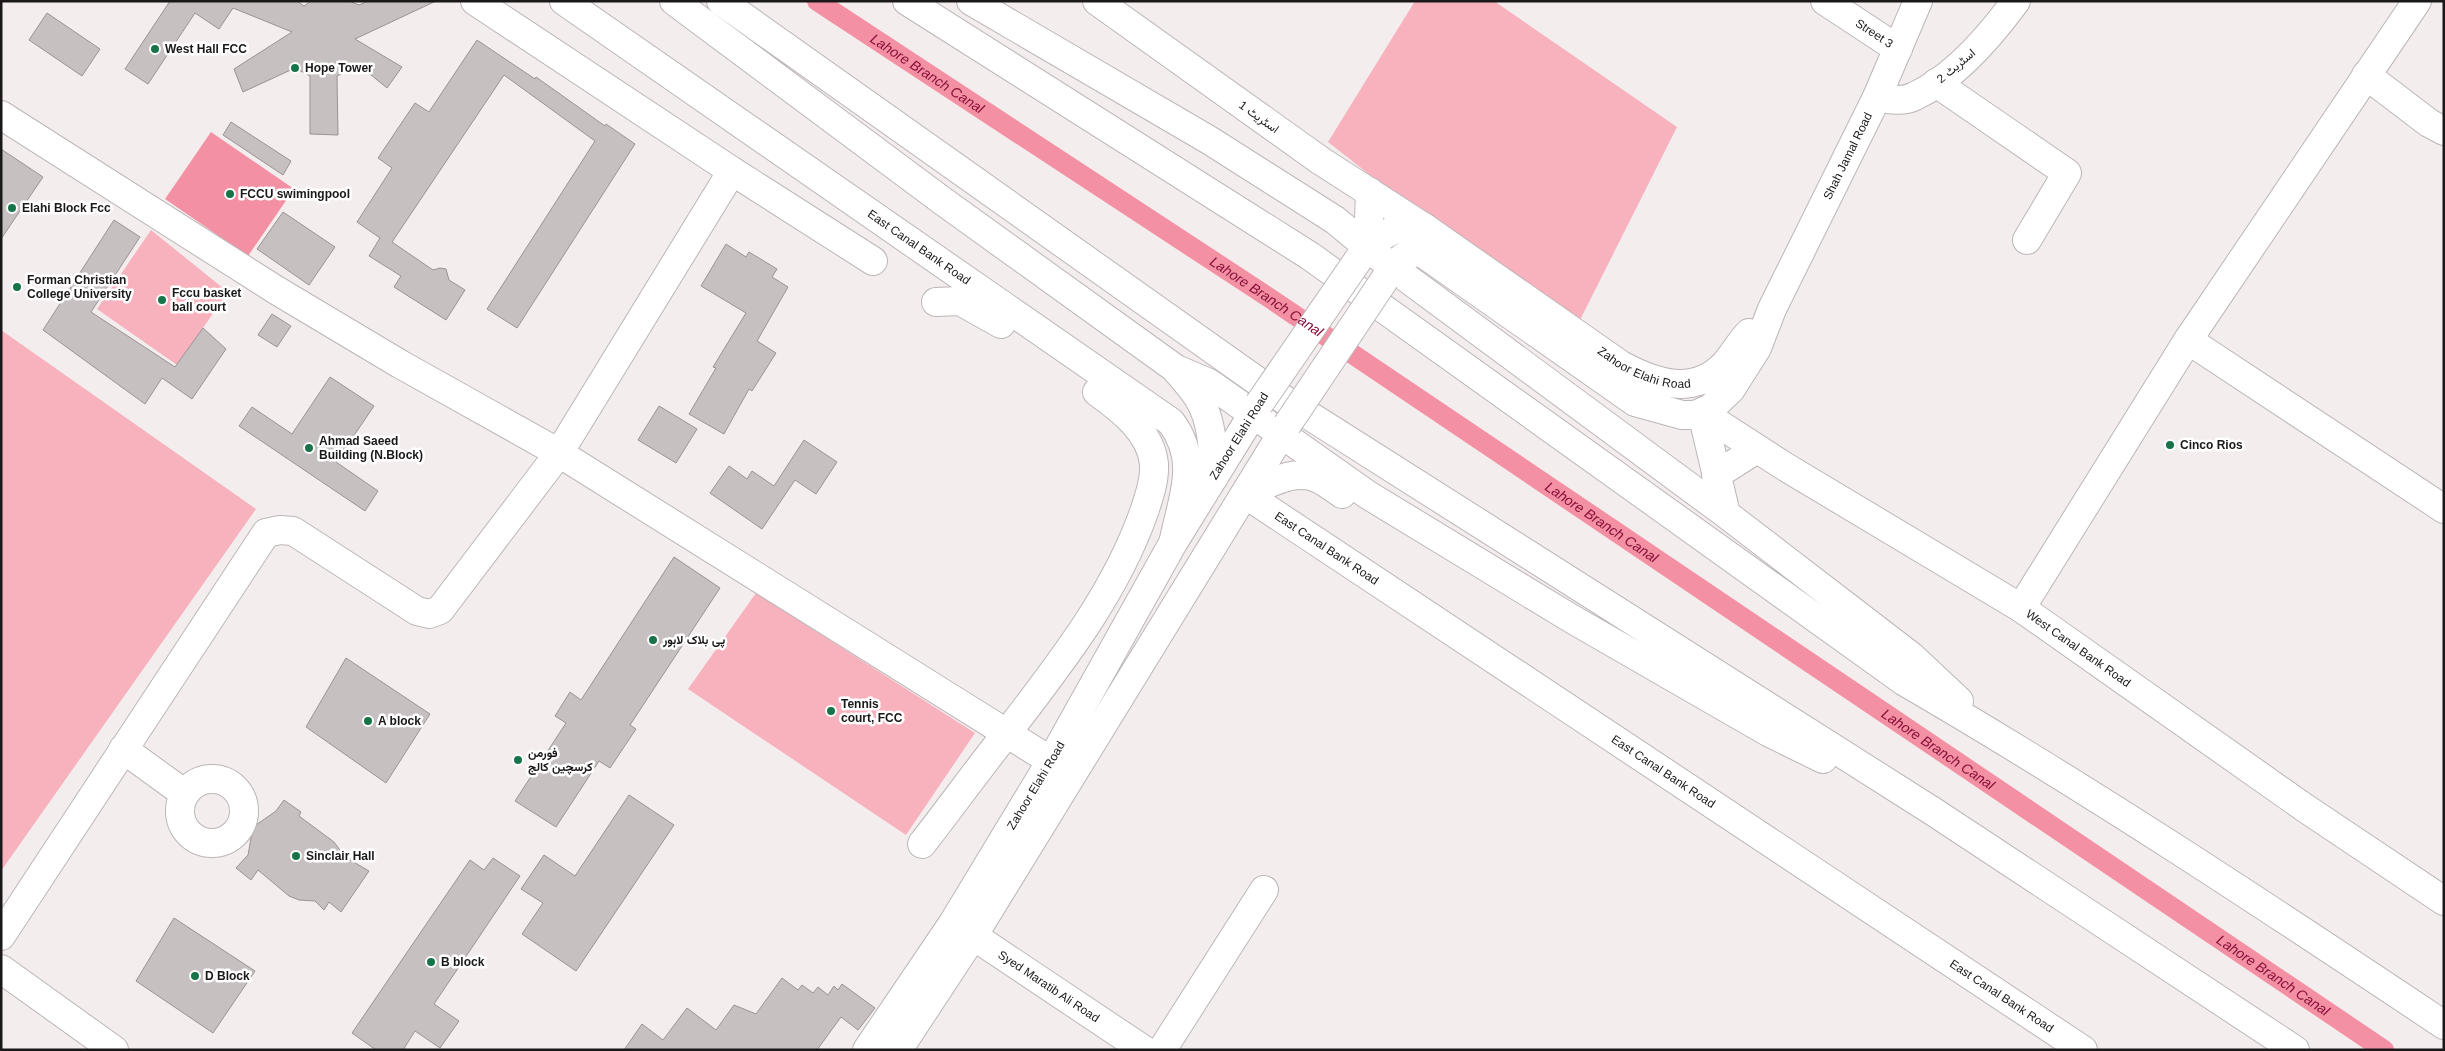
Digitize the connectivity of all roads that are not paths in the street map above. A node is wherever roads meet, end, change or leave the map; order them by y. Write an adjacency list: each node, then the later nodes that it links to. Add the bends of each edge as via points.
1 (475, 1): 18 (main road)
2 (564, 1): 40 (main road, East Canal Bank Road, via 1171,422 1186,450 1188,466)
3 (674, 1): 28 (main road, via 944,202)
4 (721, 1): 47 (main road, via 1277,395)
5 (907, 1): 42 (main road, via 1310,256 1905,682)
6 (971, 1): 22 (main road, via 1297,194 1335,220)
7 (1097, 1): 19 (main road, اسٹریٹ 1, via 1321,162)
8 (1825, 1): 12 (main road, Street 3)
9 (1918, 1): 12 (main road, Shah Jamal Road)
10 (2016, 1): 14 (main road, اسٹریٹ 2, via 1987,40)
11 (2417, 1): 13 (main road)
12 (1898, 49): 15 (main road, Shah Jamal Road)
13 (2366, 75): 17 (main road); 27 (main road)
14 (1936, 83): 15 (main road, اسٹریٹ 2, via 1914,97 1888,100); 21 (main road, via 2066,173)
15 (1877, 97): 26 (main road, Shah Jamal Road)
16 (1, 115): 33 (main road, via 276,290)
17 (2444, 131)
18 (732, 170): 23 (main road); 33 (main road)
19 (1370, 192): 20 (main road, اسٹریٹ 1); 22 (main road)
20 (1424, 228): 22 (main road, Zahoor Elahi Road, via 1399,228 1381,235); 26 (main road, Zahoor Elahi Road, via 1621,365 1656,382 1684,384 1712,374 1723,366)
21 (2027, 240)
22 (1363, 253): 24 (main road); 29 (main road, Zahoor Elahi Road, bridge)
23 (873, 261)
24 (1389, 273): 30 (main road, Zahoor Elahi Road, via 1407,254 1424,254 1623,396 1682,416); 31 (main road, Zahoor Elahi Road, bridge); 39 (main road)
25 (936, 302): 43 (main road, via 952,300 968,305 1006,327 1116,405 1145,438 1154,464 1148,500 1116,577 1057,670)
26 (1772, 309): 30 (main road, via 1742,373 1719,401)
27 (2188, 340): 38 (main road); 41 (main road)
28 (1176, 368): 29 (main road); 35 (main road, via 1206,412 1212,438)
29 (1256, 409): 31 (main road); 35 (main road, Zahoor Elahi Road)
30 (1702, 413): 32 (main road, West Canal Bank Road); 34 (main road)
31 (1285, 429): 36 (main road, Zahoor Elahi Road); 37 (main road)
32 (1757, 449): 34 (main road); 41 (main road, West Canal Bank Road)
33 (559, 453): 43 (main road); 44 (main road, via 440,610 429,614 417,611 293,531 266,533)
34 (1716, 475): 39 (main road)
35 (1214, 477): 40 (main road, Zahoor Elahi Road)
36 (1245, 494): 37 (main road, via 1291,476 1304,475 1318,478 1345,495); 51 (main road, Zahoor Elahi Road); 60 (main road, East Canal Bank Road)
37 (1368, 494): 47 (main road, via 1572,619 1770,733)
38 (2438, 496)
39 (1726, 514): 42 (main road, via 1911,656)
40 (1173, 543): 45 (main road, Zahoor Elahi Road)
41 (2021, 608): 50 (main road, West Canal Bank Road, via 2305,808)
42 (1992, 732): 54 (main road)
43 (1006, 734): 45 (main road); 48 (main road)
44 (123, 749): 46 (main road); 52 (main road)
45 (1051, 761): 51 (main road, Zahoor Elahi Road)
46 (185, 794)
47 (1934, 812): 61 (main road)
48 (922, 844)
49 (1264, 890): 59 (main road)
50 (2444, 901)
51 (963, 930): 56 (main road, Zahoor Elahi Road); 57 (main road, Zahoor Elahi Road); 58 (main road, Syed Maratib Ali Road)
52 (1, 936)
53 (1, 969): 55 (main road)
54 (2444, 1025)
55 (114, 1050)
56 (867, 1050)
57 (898, 1050)
58 (1144, 1050)
59 (1162, 1050)
60 (2083, 1050)
61 (2295, 1050)

